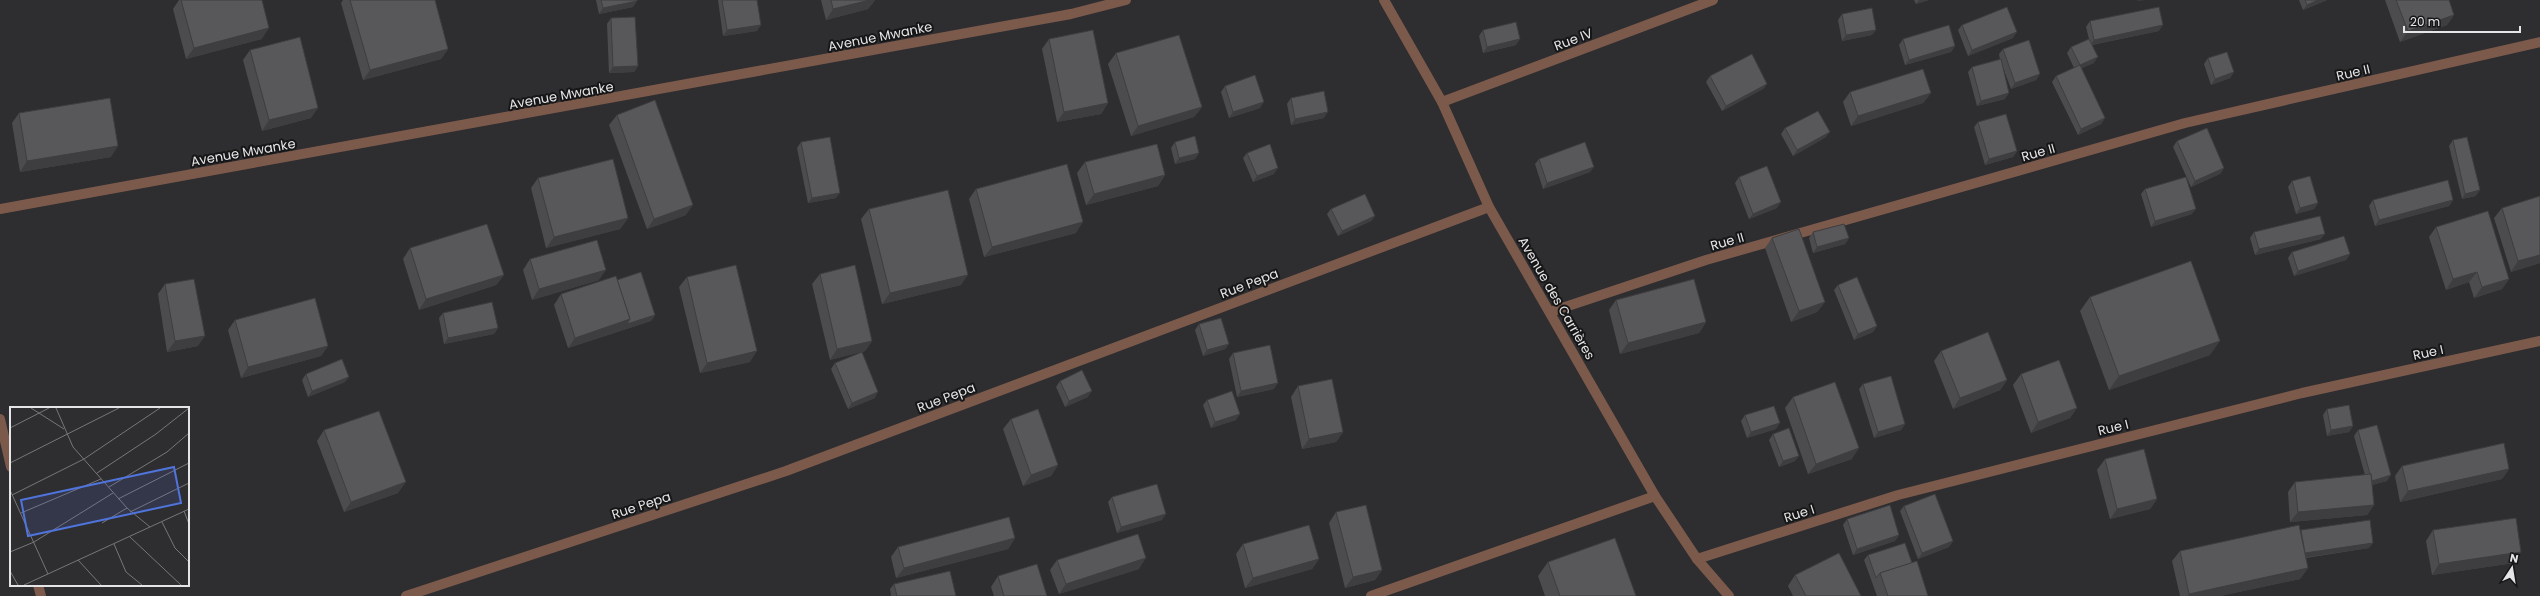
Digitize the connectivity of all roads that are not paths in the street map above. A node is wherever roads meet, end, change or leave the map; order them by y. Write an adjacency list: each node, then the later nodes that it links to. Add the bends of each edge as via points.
1 (1126, 0): 7 (street, Avenue Mwanke, via 1071,14)
2 (1384, 0): 5 (street, Avenue des Carrières)
3 (1713, 0): 5 (street, Rue IV)
4 (2540, 42): 8 (street, Rue II, via 2185,123 1706,260)
5 (1442, 102): 6 (street, Avenue des Carrières)
6 (1489, 207): 8 (street, Avenue des Carrières); 16 (street, Rue Pepa, via 786,471)
7 (0, 209)
8 (1550, 312): 12 (street, Avenue des Carrières)
9 (2540, 341): 13 (street, Rue I, via 2302,393 1898,495)
10 (0, 419): 11 (street)
11 (10, 463)
12 (1655, 496): 13 (street, Avenue des Carrières); 17 (street)
13 (1697, 559): 18 (street, Avenue des Carrières)
14 (38, 586): 15 (street)
15 (41, 596)
16 (406, 596)
17 (1371, 596)
18 (1729, 596)

